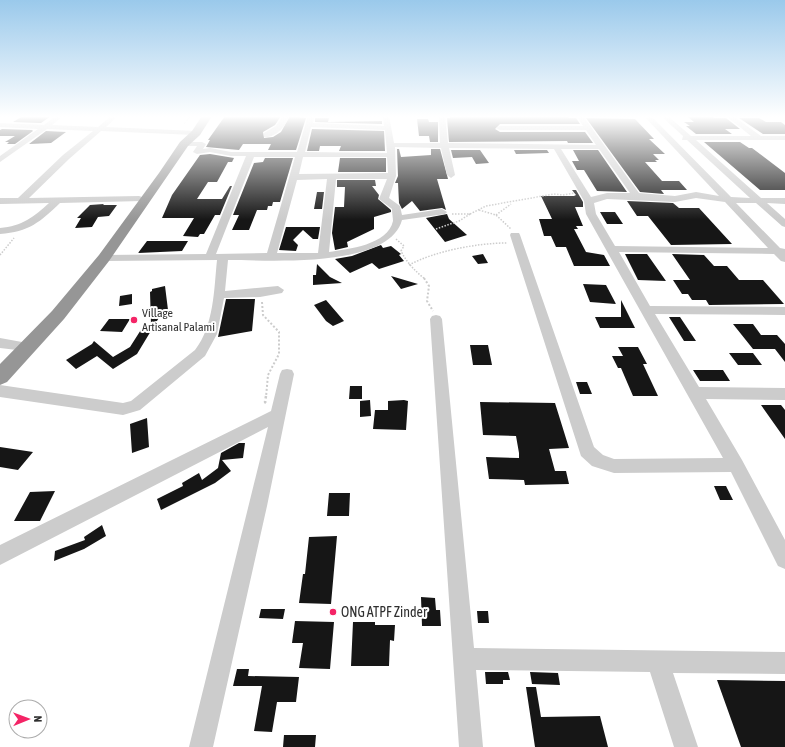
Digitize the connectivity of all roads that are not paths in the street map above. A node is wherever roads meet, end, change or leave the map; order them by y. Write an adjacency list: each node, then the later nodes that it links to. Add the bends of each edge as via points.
1 (392, 150): 19 (street)
2 (12, 151): 16 (street)
3 (74, 151): 28 (street)
4 (179, 151): 22 (highway)
5 (181, 151): 40 (highway)
6 (215, 151): 15 (street)
7 (301, 151): 14 (street)
8 (372, 151): 14 (street)
9 (445, 151): 17 (street)
10 (558, 151): 23 (street)
11 (605, 151): 21 (street)
12 (680, 151): 24 (street)
13 (705, 151): 25 (street)
14 (300, 154): 15 (street); 20 (street)
15 (251, 155): 37 (street)
16 (0, 160)
17 (451, 175)
18 (332, 176): 19 (street); 20 (street); 38 (street)
19 (392, 176): 31 (street, via 384,199 397,208)
20 (293, 177): 39 (street)
21 (636, 196): 23 (street, via 607,196); 24 (street, via 675,199 696,195)
22 (139, 200): 29 (street); 48 (highway, via 74,281)
23 (589, 200): 35 (street, via 591,214)
24 (728, 200): 25 (street); 36 (street)
25 (760, 200): 26 (street); 32 (street)
26 (785, 200)
27 (0, 201): 28 (street)
28 (20, 201): 29 (street)
29 (57, 201): 33 (street, via 32,224)
30 (442, 212): 31 (street)
31 (399, 218): 38 (street, via 392,236 381,242 358,250)
32 (785, 224)
33 (0, 231)
34 (516, 238): 56 (street, via 587,451 598,461 614,466)
35 (611, 249): 36 (street); 44 (street)
36 (781, 251): 41 (street)
37 (216, 256): 39 (street); 40 (street); 43 (street)
38 (323, 256): 39 (street)
39 (271, 257)
40 (104, 258): 51 (highway, via 58,315)
41 (785, 259)
42 (278, 290): 43 (street)
43 (219, 295): 52 (street, via 211,336 205,348 135,406 123,409)
44 (645, 310): 45 (street); 53 (street)
45 (785, 311)
46 (436, 319): 59 (street)
47 (0, 343): 48 (street)
48 (17, 345): 49 (highway)
49 (0, 362)
50 (287, 374): 55 (street)
51 (0, 377)
52 (0, 391)
53 (695, 393): 54 (street); 56 (street)
54 (785, 394)
55 (277, 415): 57 (street); 62 (street)
56 (736, 465): 58 (street)
57 (0, 555)
58 (785, 559)
59 (463, 659): 60 (street); 63 (street)
60 (658, 662): 61 (street); 64 (street)
61 (785, 663)
62 (201, 747)
63 (471, 747)
64 (686, 747)

